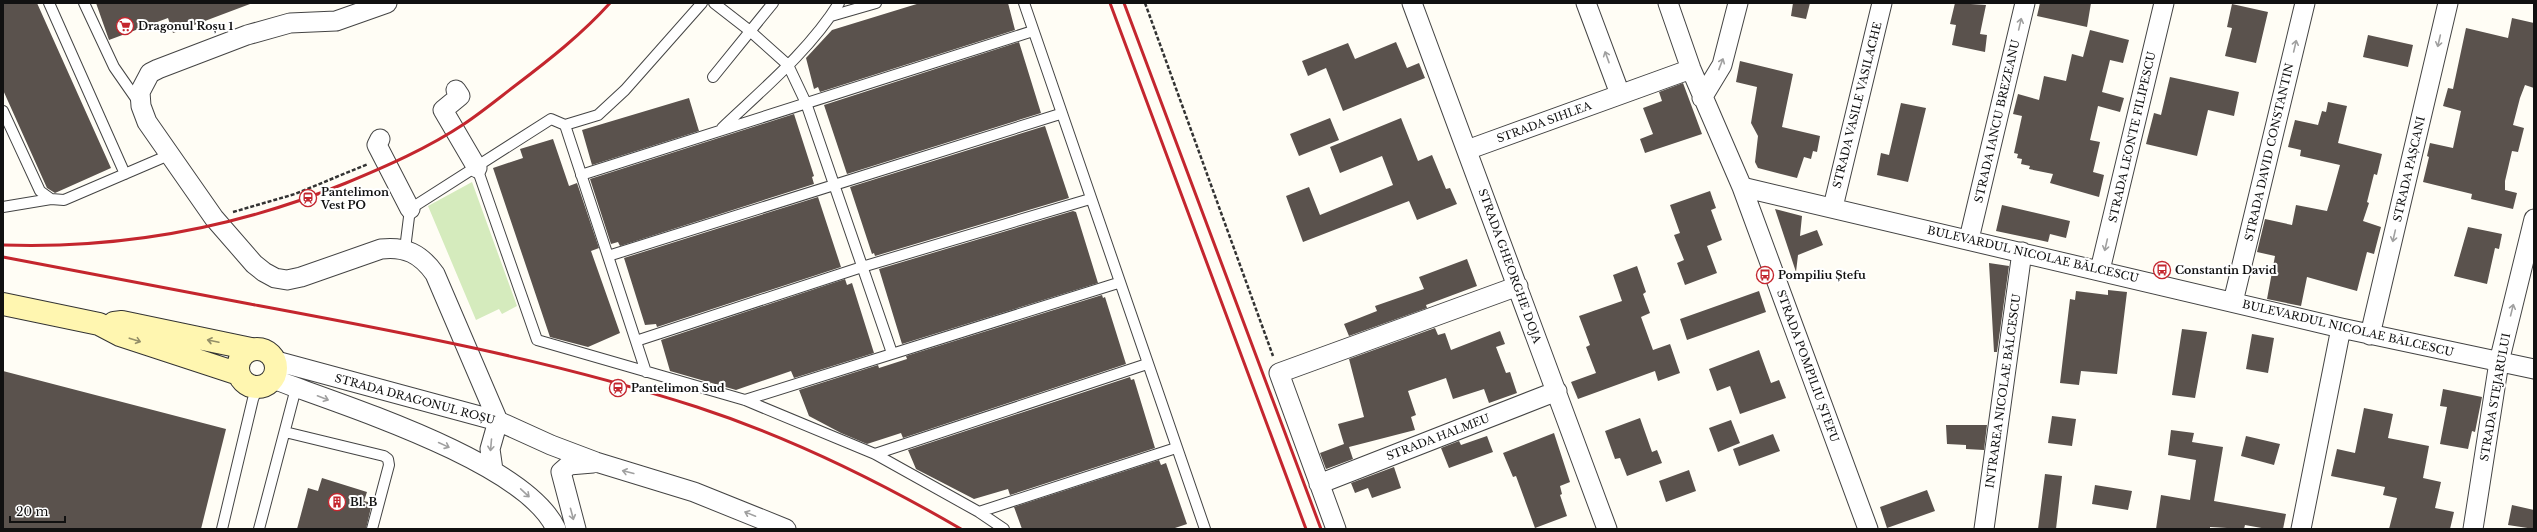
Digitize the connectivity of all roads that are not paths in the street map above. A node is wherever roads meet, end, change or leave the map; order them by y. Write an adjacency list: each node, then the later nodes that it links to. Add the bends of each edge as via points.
1 (49, 3): 38 (lane)
2 (84, 3): 29 (lane, via 114,67)
3 (387, 3): 29 (street, via 336,21 290,23 247,35 168,64 150,73 145,80 140,92)
4 (702, 3): 32 (lane, via 626,90 598,116)
5 (714, 3): 20 (lane)
6 (773, 3): 20 (lane)
7 (839, 3): 19 (lane)
8 (876, 3): 19 (lane)
9 (1024, 3): 21 (lane)
10 (1412, 3): 35 (street, STRADA GHEORGHE DOJA)
11 (1586, 3): 26 (street, one-way to 11)
12 (1668, 3): 23 (street, STRADA POMPILIU ȘTEFU)
13 (1738, 3): 27 (street, one-way to 13, via 1722,65)
14 (1882, 3): 45 (street, STRADA VASILE VASILACHE)
15 (2025, 3): 48 (street, STRADA IANCU BREZEANU, one-way to 15)
16 (2164, 3): 53 (street, STRADA LEONTE FILIPESCU, one-way to 53)
17 (2305, 3): 56 (street, STRADA DAVID CONSTANTIN, one-way to 17)
18 (2448, 3): 60 (street, STRADA PAȘCANI, one-way to 60)
19 (831, 16): 22 (lane)
20 (750, 31): 22 (lane); 24 (lane)
21 (1033, 31): 28 (lane); 31 (lane)
22 (788, 65): 28 (lane); 33 (lane)
23 (1691, 69): 26 (street, STRADA SIHLEA); 27 (street, STRADA POMPILIU ȘTEFU)
24 (713, 77)
25 (456, 90): 37 (street, via 460,96 443,110)
26 (1620, 94): 35 (street, STRADA SIHLEA)
27 (1702, 98): 41 (street, STRADA POMPILIU ȘTEFU)
28 (806, 103): 33 (lane); 40 (lane)
29 (141, 106): 36 (street, via 147,122)
30 (3, 111): 42 (lane, via 40,191)
31 (1060, 114): 40 (lane); 43 (lane)
32 (565, 125): 37 (lane, via 551,119); 39 (lane)
33 (720, 130): 39 (lane)
34 (380, 139): 46 (street, via 376,146)
35 (1467, 150): 55 (street, STRADA GHEORGHE DOJA)
36 (169, 154): 38 (lane); 49 (street, via 214,218 254,264 275,278 286,280 301,277 381,249)
37 (477, 168): 46 (lane); 67 (lane, via 537,340)
38 (125, 174): 42 (lane, via 64,200)
39 (581, 174): 51 (lane)
40 (834, 186): 51 (lane); 52 (lane)
41 (1742, 187): 45 (street, BULEVARDUL NICOLAE BĂLCESCU); 91 (street, STRADA POMPILIU ȘTEFU)
42 (50, 199): 44 (lane)
43 (1090, 199): 52 (lane); 54 (lane)
44 (3, 207)
45 (1832, 207): 48 (street, BULEVARDUL NICOLAE BĂLCESCU)
46 (410, 208): 49 (lane)
47 (2534, 219): 64 (street, STRADA STEJARULUI, one-way to 47)
48 (1969, 239): 50 (street, BULEVARDUL NICOLAE BĂLCESCU)
49 (405, 249): 73 (street, via 427,263 435,274)
50 (2022, 252): 53 (street, BULEVARDUL NICOLAE BĂLCESCU); 92 (street, INTRAREA NICOLAE BĂLCESCU)
51 (608, 256): 61 (lane)
52 (862, 267): 61 (lane); 63 (lane)
53 (2100, 270): 56 (street, BULEVARDUL NICOLAE BĂLCESCU)
54 (1118, 283): 63 (lane); 65 (lane)
55 (1518, 286): 71 (street, STRADA GHEORGHE DOJA); 79 (street, via 1279,373)
56 (2233, 302): 59 (street, BULEVARDUL NICOLAE BĂLCESCU)
57 (3, 304): 58 (street)
58 (99, 324): 62 (street, one-way to 58, via 122,322); 68 (street, one-way to 68, via 120,335)
59 (2340, 328): 60 (street, BULEVARDUL NICOLAE BĂLCESCU); 93 (street)
60 (2370, 335): 64 (street, BULEVARDUL NICOLAE BĂLCESCU)
61 (636, 341): 67 (lane)
62 (251, 349): 68 (street, via 241,356); 69 (street, via 263,349 273,356)
63 (892, 353): 72 (lane)
64 (2499, 362): 66 (street, BULEVARDUL NICOLAE BĂLCESCU); 94 (street, STRADA STEJARULUI)
65 (1147, 364): 75 (lane); 76 (lane)
66 (2534, 369)
67 (646, 372): 72 (lane)
68 (239, 374): 69 (street, via 246,384)
69 (269, 376): 70 (street); 73 (street, STRADA DRAGONUL ROȘU); 81 (lane, via 253,399)
70 (296, 388): 74 (lane); 78 (street, one-way to 78, via 442,444)
71 (1557, 391): 79 (street, STRADA HALMEU); 90 (street, STRADA GHEORGHE DOJA)
72 (745, 400): 76 (lane)
73 (498, 421): 77 (street, STRADA DRAGONUL ROȘU); 78 (street, one-way to 78, via 490,449)
74 (285, 432): 82 (lane); 83 (lane, via 388,459 389,465)
75 (1176, 448): 80 (lane); 88 (lane)
76 (875, 454): 80 (lane)
77 (596, 462): 85 (street, STRADA DRAGONUL ROȘU, one-way to 85, via 569,465 561,472); 86 (street, STRADA DRAGONUL ROȘU, one-way to 77, via 694,492)
78 (493, 470): 84 (street, one-way to 84, via 516,485 553,522)
79 (1319, 484): 89 (street)
80 (979, 512): 87 (lane)
81 (222, 529)
82 (259, 529)
83 (372, 529)
84 (556, 529)
85 (576, 529)
86 (786, 529)
87 (1004, 529)
88 (1205, 529)
89 (1336, 529)
90 (1607, 529)
91 (1868, 529)
92 (1984, 529)
93 (2301, 529)
94 (2473, 529)

